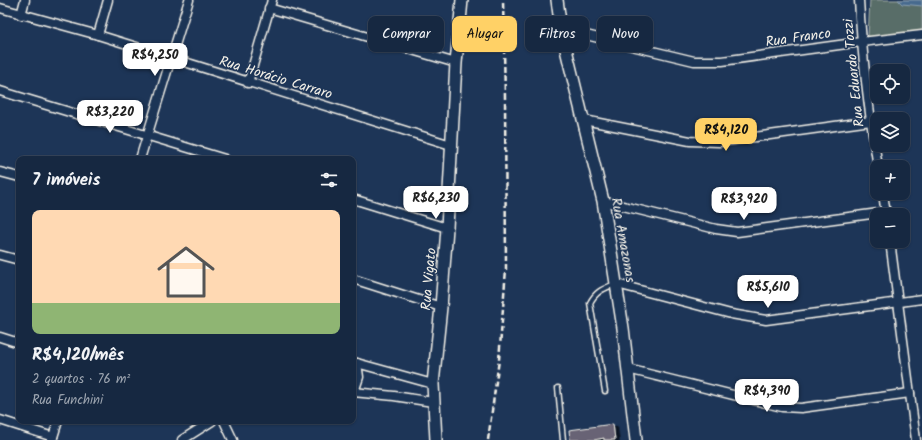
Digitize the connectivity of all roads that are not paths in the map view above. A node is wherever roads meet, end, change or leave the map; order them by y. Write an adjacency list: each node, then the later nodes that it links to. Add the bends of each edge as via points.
1 (25, 0): 9 (street)
2 (108, 0): 11 (street)
3 (189, 0): 16 (street)
4 (462, 0): 17 (street, Rua Vigato)
5 (558, 0): 10 (street, Rua Amazonas)
6 (859, 0): 14 (street, Rua Eduardo Tozzi)
7 (270, 4): 17 (street); 18 (street)
8 (0, 8): 9 (street, Rua Horácio Carraro)
9 (21, 14): 11 (street, Rua Horácio Carraro)
10 (560, 16)
11 (98, 35): 16 (street, Rua Horácio Carraro)
12 (922, 35): 14 (street, Rua Franco)
13 (589, 36): 14 (street, Rua Franco, via 694,61 722,61)
14 (861, 42): 20 (street, Rua Eduardo Tozzi)
15 (567, 52): 21 (street, Rua Amazonas)
16 (171, 58): 18 (street, Rua Horácio Carraro); 23 (street)
17 (456, 63): 24 (street, Rua Vigato)
18 (248, 82): 24 (street, Rua Horácio Carraro)
19 (0, 91): 23 (street)
20 (870, 113)
21 (584, 120): 22 (street, via 690,142 719,142); 30 (street, Rua Amazonas)
22 (870, 121)
23 (147, 135): 25 (street); 26 (street)
24 (451, 145): 32 (street, Rua Vigato)
25 (141, 156)
26 (215, 156)
27 (0, 172): 28 (street)
28 (16, 176)
29 (356, 200): 32 (street)
30 (603, 201): 31 (street, via 737,232); 37 (street, Rua Amazonas)
31 (870, 216)
32 (447, 228): 40 (street, Rua Vigato)
33 (891, 248): 39 (street)
34 (0, 255): 35 (street)
35 (16, 259)
36 (356, 280): 40 (street)
37 (617, 284): 39 (street, via 731,314 766,320); 45 (street, Rua Amazonas); 49 (lane, via 600,290 590,302)
38 (922, 299): 39 (street)
39 (898, 302): 51 (street)
40 (441, 307): 46 (street, Rua Vigato)
41 (0, 337): 42 (street)
42 (16, 342)
43 (356, 363): 46 (street)
44 (356, 366): 47 (street, via 359,377)
45 (628, 369): 51 (street, via 782,407 801,408); 62 (street, Rua Amazonas)
46 (433, 384): 52 (street, Rua Vigato)
47 (356, 386)
48 (558, 388): 61 (lane)
49 (605, 391)
50 (356, 392): 52 (street)
51 (910, 393): 63 (street)
52 (433, 402): 60 (street, Rua Vigato)
53 (0, 420): 57 (street)
54 (57, 424): 57 (street)
55 (207, 424): 58 (street)
56 (225, 424): 59 (street)
57 (53, 439)
58 (182, 440)
59 (233, 440)
60 (436, 440)
61 (563, 440)
62 (636, 440)
63 (916, 440)

